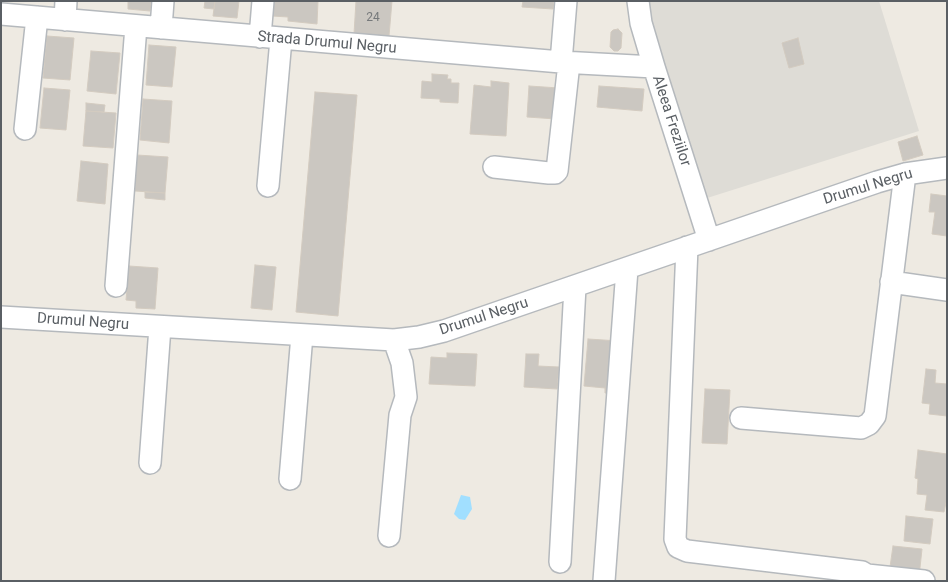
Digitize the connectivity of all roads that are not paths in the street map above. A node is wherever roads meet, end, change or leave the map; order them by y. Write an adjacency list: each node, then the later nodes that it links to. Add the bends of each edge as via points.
1 (164, 1): 9 (street)
2 (263, 1): 10 (street)
3 (566, 1): 12 (street)
4 (638, 1): 13 (street, Aleea Freziilor)
5 (66, 10): 7 (street, Strada Drumul Negru); 8 (street, Strada Drumul Negru)
6 (1, 14): 7 (street, Strada Drumul Negru)
7 (37, 17): 14 (street)
8 (136, 26): 9 (street, Strada Drumul Negru); 23 (street)
9 (161, 28): 10 (street, Strada Drumul Negru)
10 (260, 37): 11 (street, Strada Drumul Negru)
11 (282, 39): 12 (street, Strada Drumul Negru); 18 (street)
12 (565, 62): 13 (street, Strada Drumul Negru); 15 (street, via 557,171 549,173)
13 (654, 67): 19 (street, Aleea Freziilor)
14 (26, 129)
15 (494, 167)
16 (947, 168): 17 (street, Drumul Negru)
17 (905, 174): 19 (street, Drumul Negru); 22 (street)
18 (268, 186)
19 (709, 240): 20 (street, Drumul Negru)
20 (686, 247): 21 (street, Drumul Negru); 35 (street, via 675,540 678,546 687,551 862,572)
21 (627, 269): 24 (street, Drumul Negru); 36 (street)
22 (891, 282): 25 (street); 30 (street, via 875,416 869,424 852,428)
23 (116, 286)
24 (575, 287): 29 (street, Drumul Negru, via 444,331); 34 (street)
25 (947, 290)
26 (1, 317): 27 (street, Drumul Negru)
27 (160, 327): 28 (street, Drumul Negru); 31 (street)
28 (302, 335): 29 (street, Drumul Negru); 32 (street)
29 (394, 340): 33 (street, via 402,363 406,397 400,415)
30 (741, 418)
31 (150, 463)
32 (290, 479)
33 (389, 536)
34 (560, 562)
35 (869, 578): 37 (street)
36 (604, 581)
37 (924, 581)

